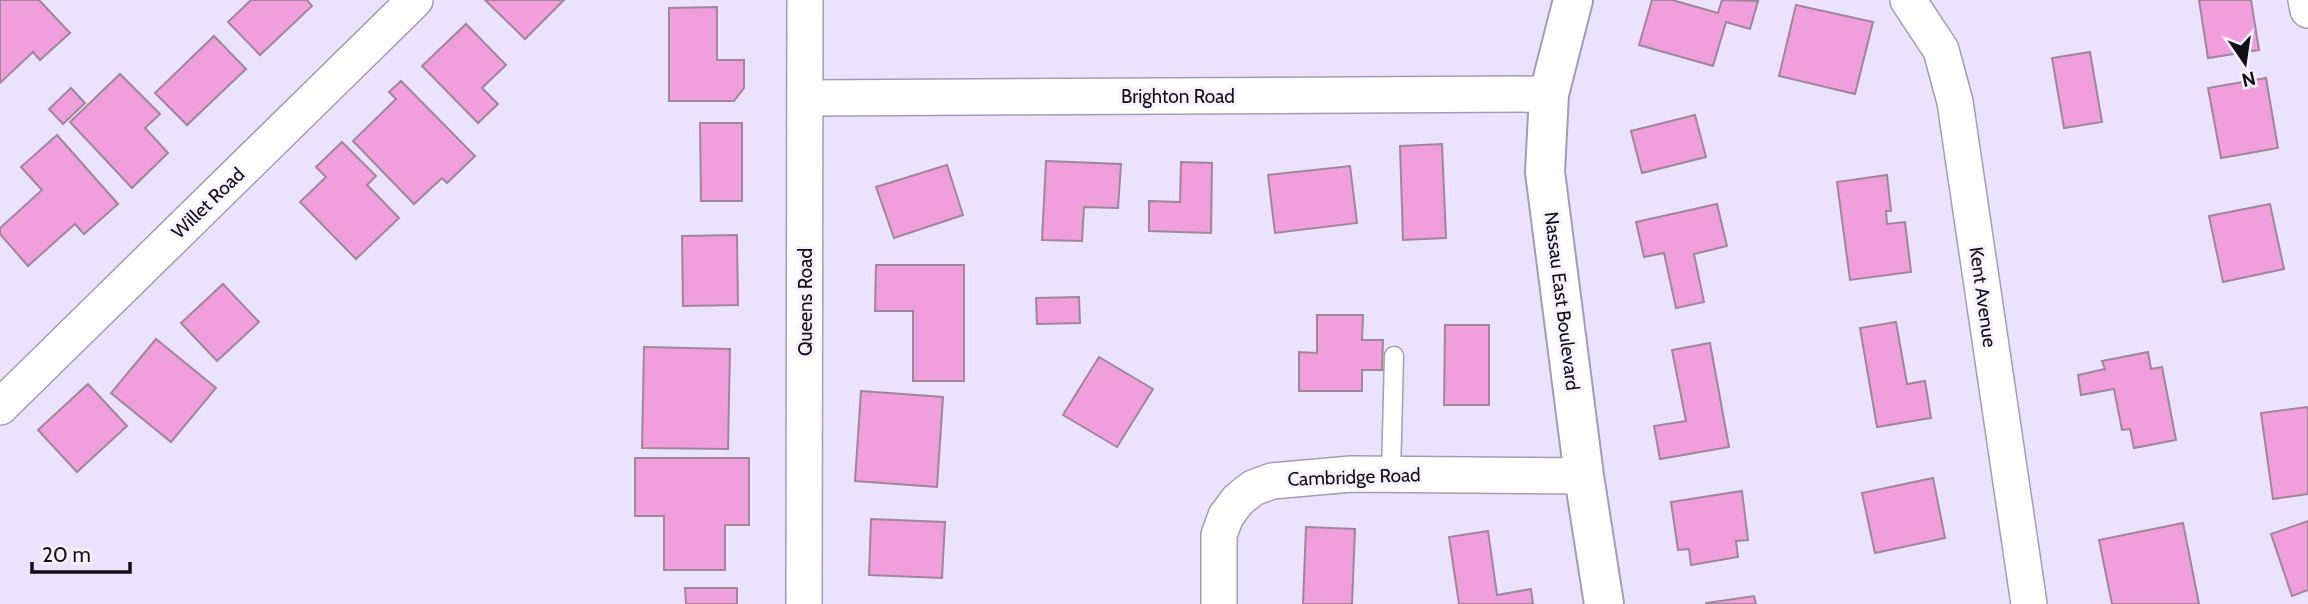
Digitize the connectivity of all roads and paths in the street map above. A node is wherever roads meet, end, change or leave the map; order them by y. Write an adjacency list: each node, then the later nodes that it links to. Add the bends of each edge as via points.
1 (415, 0): 10 (street, Willet Road)
2 (805, 0): 8 (street, Queens Road)
3 (1573, 0): 7 (street, Nassau East Boulevard)
4 (1908, 0): 16 (street, Kent Avenue, via 1941,50 1955,102)
5 (2306, 0): 6 (street)
6 (2308, 10)
7 (1549, 94): 8 (street, Brighton Road); 12 (street, Nassau East Boulevard, via 1545,172)
8 (806, 98): 13 (street, Queens Road)
9 (1394, 356): 11 (lane)
10 (0, 407)
11 (1391, 474): 12 (street, Cambridge Road); 14 (street, Cambridge Road, via 1272,481 1253,488 1226,516 1219,535)
12 (1584, 476): 15 (street, Nassau East Boulevard)
13 (804, 604)
14 (1219, 604)
15 (1604, 604)
16 (2029, 604)

